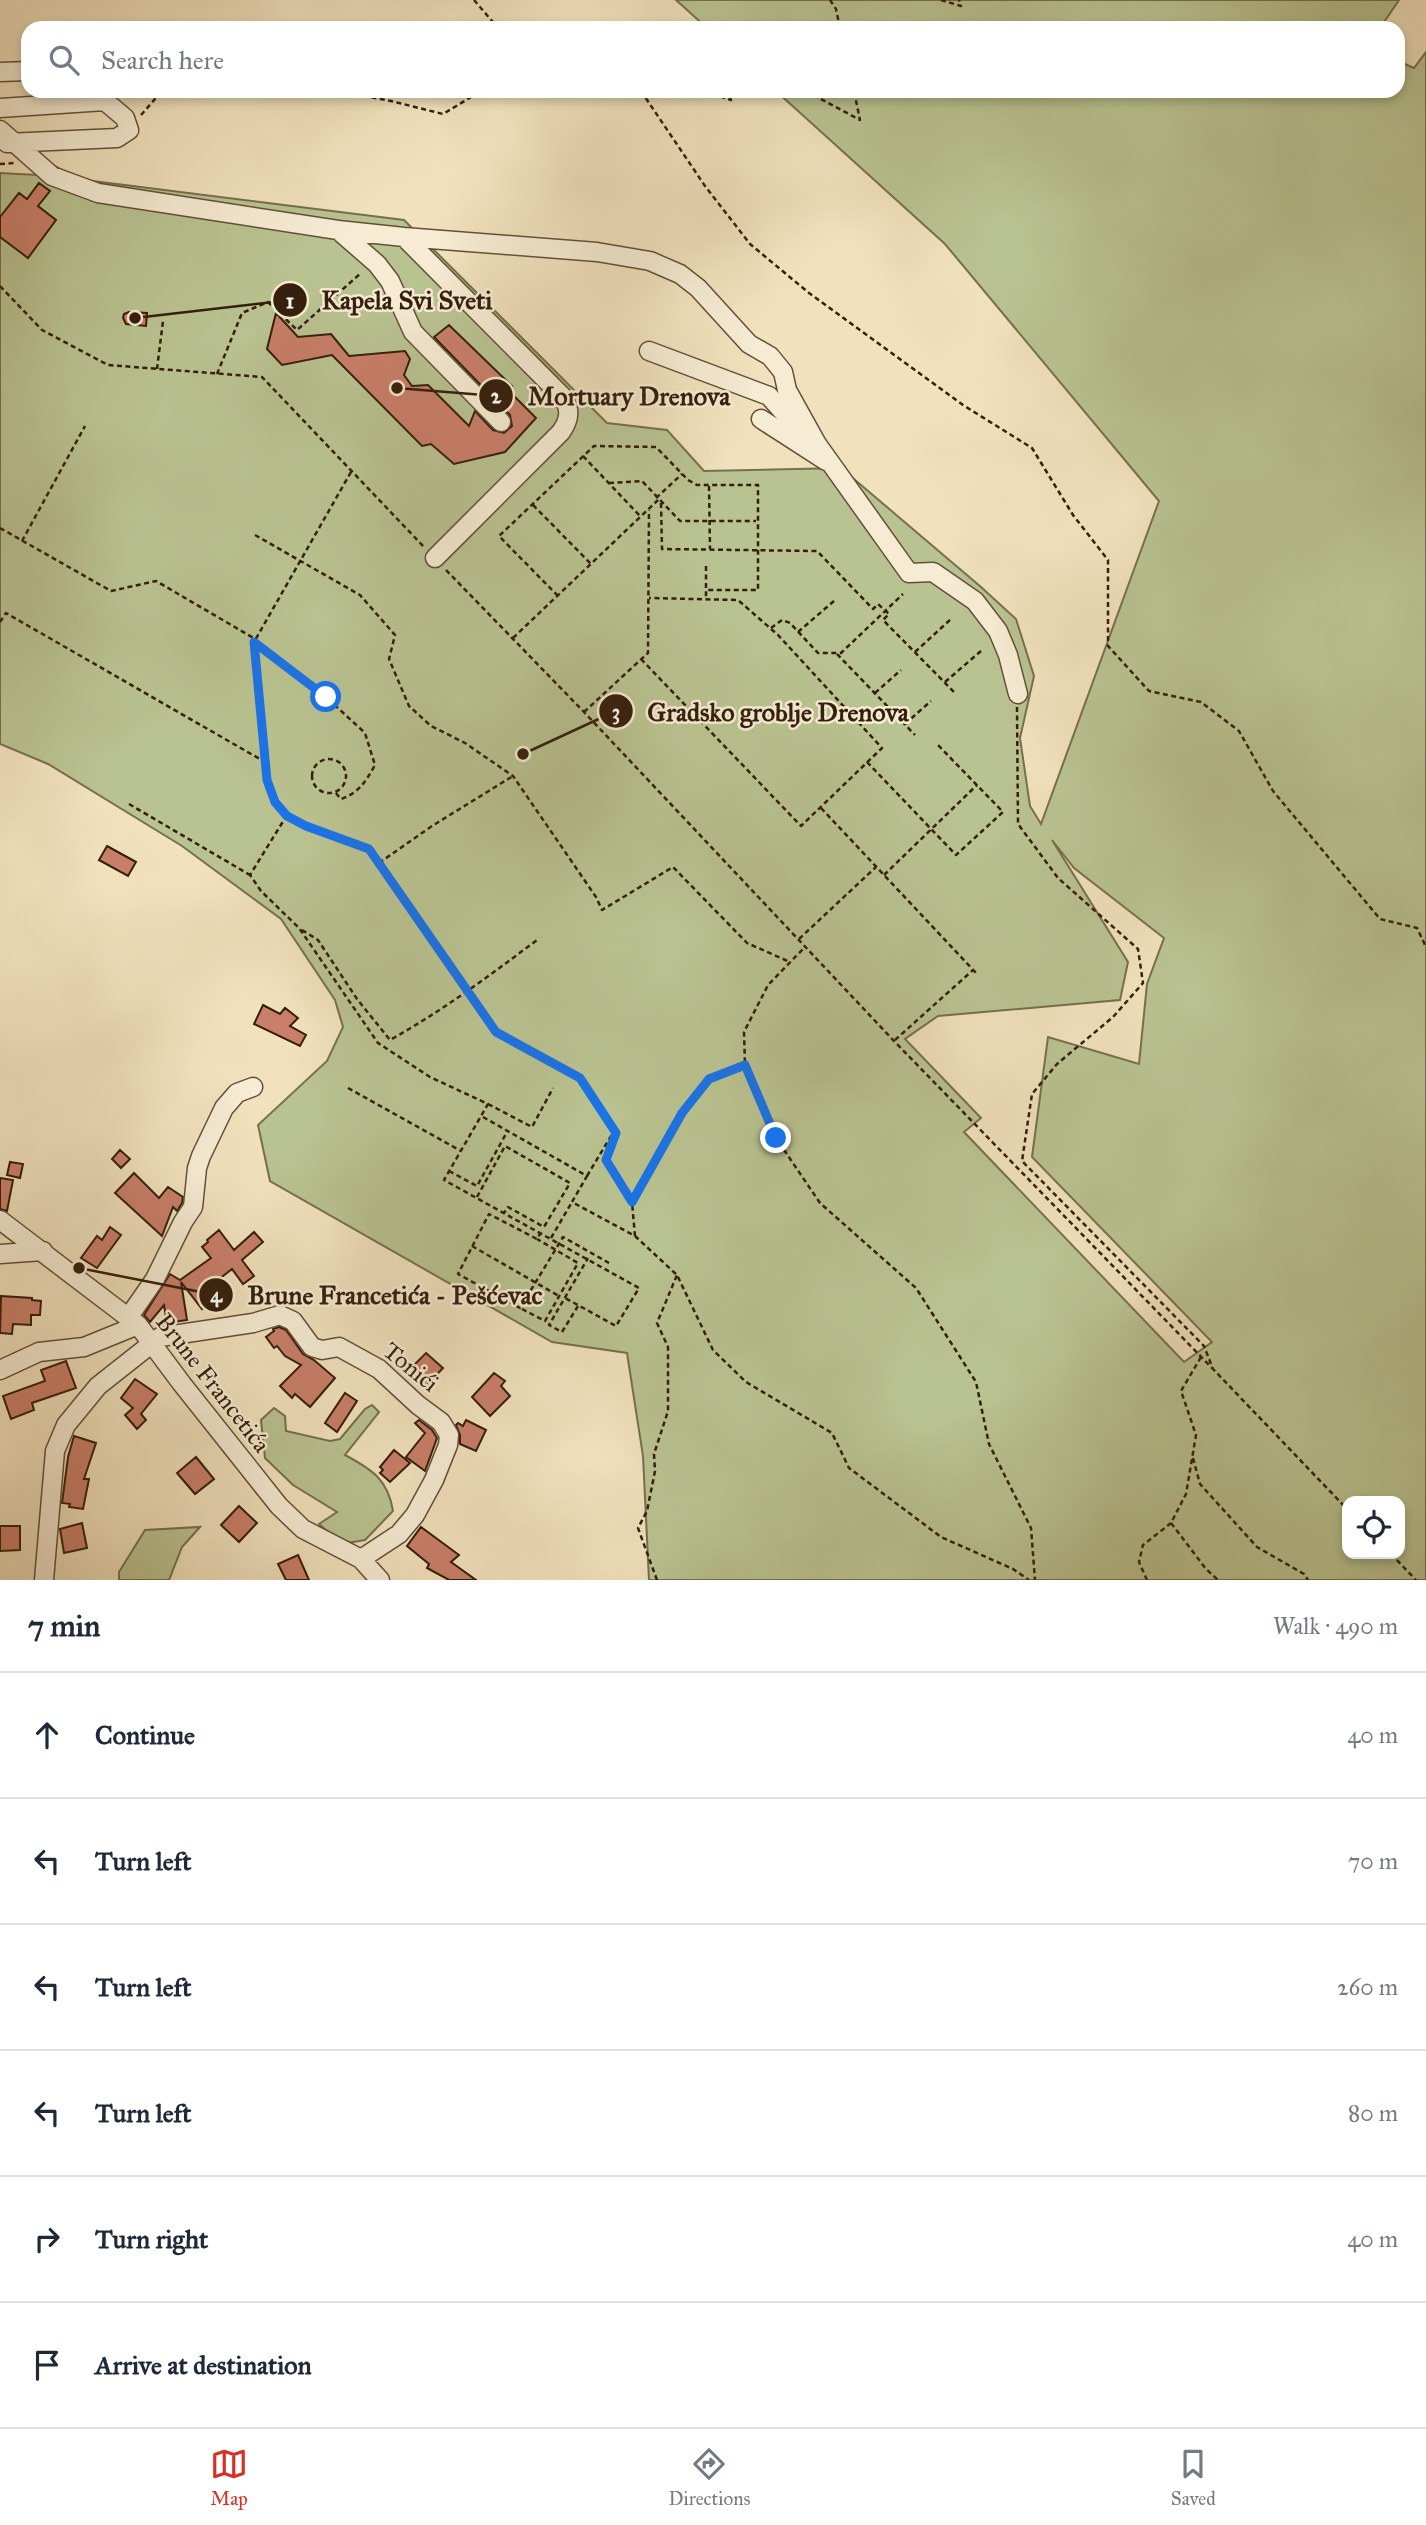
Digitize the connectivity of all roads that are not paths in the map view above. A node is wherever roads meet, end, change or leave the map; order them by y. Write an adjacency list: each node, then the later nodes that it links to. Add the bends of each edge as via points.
1 (21, 71): 2 (street)
2 (0, 72)
3 (82, 98): 5 (street)
4 (101, 98): 7 (street, via 125,118 129,130 117,138)
5 (0, 108)
6 (0, 130): 7 (street)
7 (7, 143): 8 (street, via 52,176 98,193)
8 (338, 230): 9 (street); 12 (street, via 390,281 413,332)
9 (404, 237): 13 (street, via 597,252 664,265 698,288 749,344 770,356 783,372 787,390); 15 (street, via 568,405 569,417 561,432)
10 (649, 351): 13 (street, via 769,396 793,425)
11 (761, 419): 14 (street)
12 (501, 422)
13 (817, 444): 14 (street)
14 (831, 464): 16 (street, via 909,573 933,572 975,601 998,631)
15 (435, 558)
16 (1018, 694)
17 (253, 1087): 21 (street, via 237,1093 224,1108 201,1156 193,1207)
18 (0, 1220): 19 (street, Brune Francetića)
19 (43, 1251): 20 (street); 21 (street, Brune Francetića)
20 (0, 1254)
21 (133, 1321): 22 (street, Brune Francetića); 23 (street, via 84,1347 38,1352)
22 (153, 1343): 24 (street, Brune Francetića, via 279,1506 303,1529); 24 (street, Tonići, via 160,1337 288,1317 312,1347 339,1347 357,1355 441,1422 449,1434 448,1445 425,1499 399,1534); 25 (street, via 98,1386 66,1425 55,1451)
23 (0, 1370)
24 (361, 1559): 26 (street, Brune Francetića)
25 (44, 1580)
26 (380, 1580)

